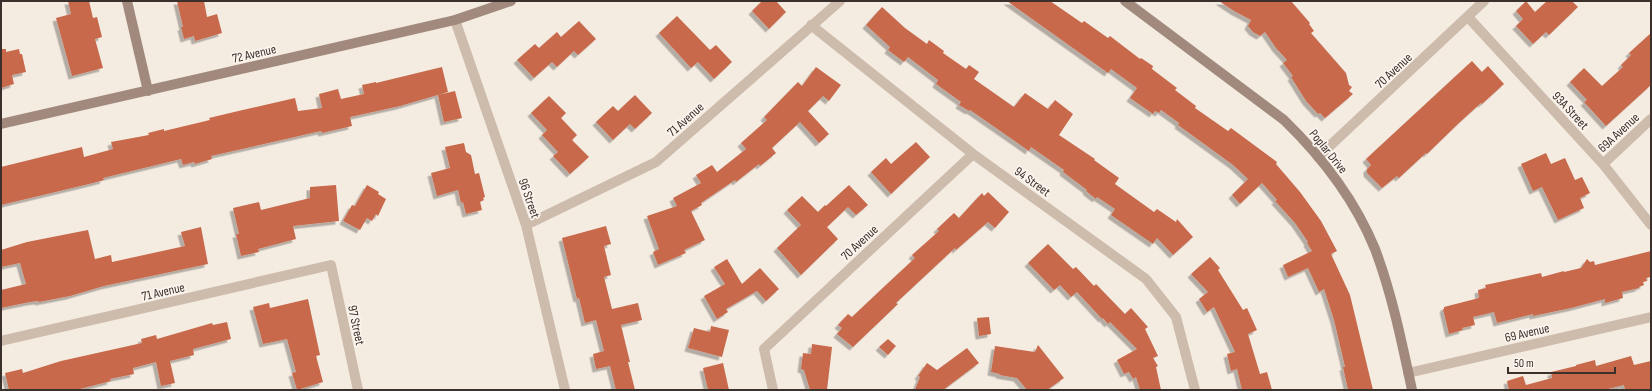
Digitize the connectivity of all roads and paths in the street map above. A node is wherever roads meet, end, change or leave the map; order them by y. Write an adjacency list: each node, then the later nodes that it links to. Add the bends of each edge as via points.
1 (127, 1): 9 (street)
2 (511, 1): 7 (street, 72 Avenue)
3 (840, 1): 8 (street, 71 Avenue)
4 (1125, 1): 13 (street, Poplar Drive, via 1266,105 1295,130)
5 (1484, 1): 6 (street, 70 Avenue)
6 (1468, 18): 13 (street, 70 Avenue); 14 (street, 93A Street)
7 (455, 20): 9 (street, 72 Avenue); 15 (street, 96 Street)
8 (811, 25): 12 (street, 94 Street); 15 (street, 71 Avenue, via 656,162)
9 (148, 91): 11 (street, 72 Avenue)
10 (1651, 119): 14 (street, 69A Avenue)
11 (1, 124)
12 (973, 154): 23 (street, 70 Avenue, via 764,349); 24 (street, 94 Street, via 1146,279 1176,317)
13 (1318, 157): 20 (street, Poplar Drive, via 1349,200 1374,247 1387,284)
14 (1603, 164): 16 (street, 93A Street)
15 (526, 225): 22 (street, 96 Street)
16 (1651, 225)
17 (331, 265): 19 (street, 71 Avenue); 21 (street, 97 Street)
18 (1651, 317): 20 (street, 69 Avenue)
19 (1, 342)
20 (1408, 373): 25 (street, Poplar Drive)
21 (358, 390)
22 (565, 390)
23 (773, 390)
24 (1195, 390)
25 (1412, 390)

